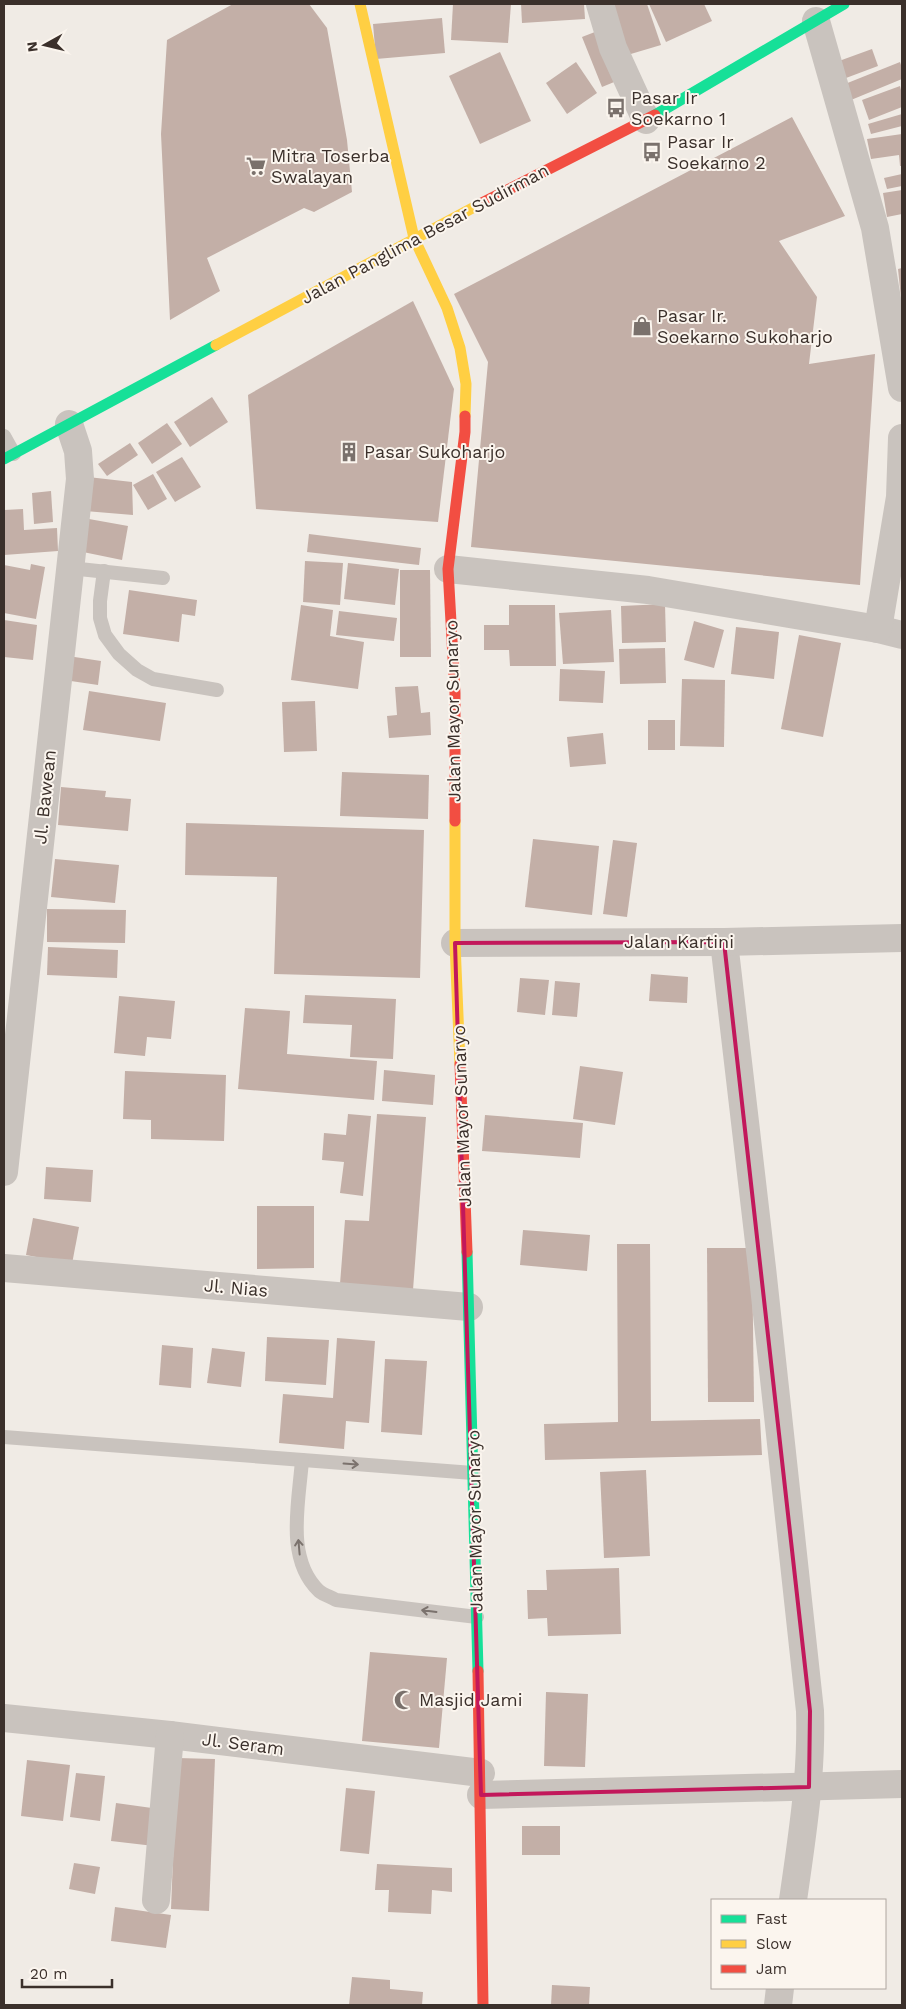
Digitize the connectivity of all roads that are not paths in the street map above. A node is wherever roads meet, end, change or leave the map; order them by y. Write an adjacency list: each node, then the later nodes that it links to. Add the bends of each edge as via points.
1 (360, 4): 6 (street, Jalan Mayor Sunaryo)
2 (600, 4): 5 (street, via 613,48)
3 (844, 4): 4 (street, Jalan Panglima Besar Sudirman)
4 (816, 21): 5 (street, Jalan Panglima Besar Sudirman); 7 (street, via 875,228)
5 (646, 120): 6 (street, Jalan Panglima Besar Sudirman)
6 (414, 238): 8 (street, Jalan Panglima Besar Sudirman); 13 (street, Jalan Mayor Sunaryo, via 447,308 460,348 466,384 464,432)
7 (902, 388)
8 (69, 424): 11 (street, Jalan Panglima Besar Sudirman); 12 (street, Jl. Bawean, via 78,451 80,479)
9 (4, 436): 11 (lane)
10 (902, 438): 16 (street)
11 (9, 457)
12 (70, 568): 14 (lane); 21 (street, Jl. Bawean)
13 (448, 569): 16 (street, via 648,590); 19 (street, Jalan Mayor Sunaryo, via 455,692)
14 (104, 571): 15 (lane); 17 (lane, via 100,618 105,635 119,654 153,679)
15 (163, 578)
16 (890, 632)
17 (217, 690)
18 (902, 938): 20 (street, Jalan Kartini)
19 (456, 942): 20 (street, Jalan Kartini); 23 (street, Jalan Mayor Sunaryo)
20 (724, 942): 32 (street, via 810,1712)
21 (4, 1172)
22 (4, 1268): 23 (street, Jl. Nias)
23 (469, 1307): 26 (street, Jalan Mayor Sunaryo)
24 (4, 1438): 25 (lane)
25 (302, 1460): 26 (lane, one-way to 26); 27 (lane, one-way to 25, via 336,1600 320,1592 306,1574 298,1550)
26 (473, 1473): 27 (street, Jalan Mayor Sunaryo)
27 (477, 1618): 30 (street, Jalan Mayor Sunaryo)
28 (4, 1718): 29 (street, Jl. Seram)
29 (170, 1735): 30 (street, Jl. Seram); 34 (street)
30 (481, 1784): 32 (street, Jl. Seram); 36 (street, Jalan Mayor Sunaryo)
31 (902, 1784): 32 (street, Jl. Seram)
32 (809, 1787): 33 (street)
33 (793, 1899)
34 (156, 1900)
35 (780, 1989): 37 (street)
36 (483, 2005)
37 (778, 2005)

